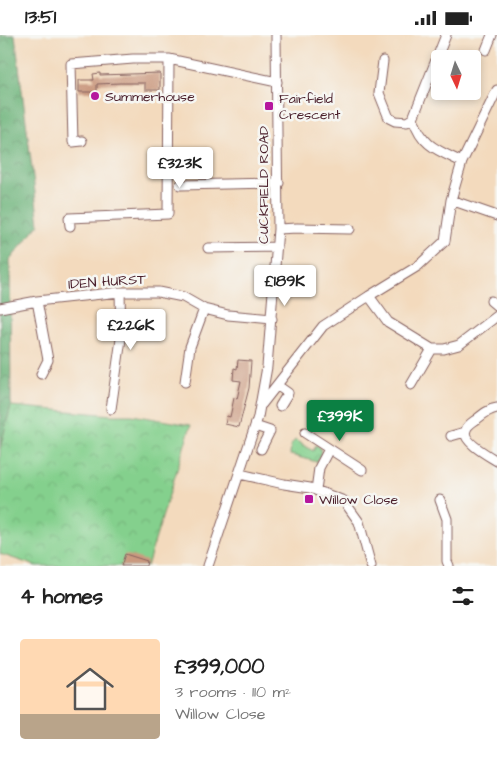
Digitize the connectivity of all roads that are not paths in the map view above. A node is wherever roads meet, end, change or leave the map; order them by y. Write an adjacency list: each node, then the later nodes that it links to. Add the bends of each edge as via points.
1 (276, 35): 7 (street, CUCKFIELD ROAD)
2 (446, 35): 9 (street)
3 (492, 35): 4 (street)
4 (486, 50)
5 (169, 59): 7 (street); 10 (street, via 71,64 73,142); 16 (street, via 168,214 70,218)
6 (383, 61): 9 (street, via 379,93 389,118 407,122)
7 (276, 82): 12 (street, CUCKFIELD ROAD)
8 (497, 90): 11 (street)
9 (412, 118): 11 (street, via 418,132 433,148)
10 (82, 141)
11 (462, 162): 14 (street)
12 (279, 183): 13 (street); 17 (street, CUCKFIELD ROAD)
13 (180, 185)
14 (451, 200): 15 (street); 22 (street, via 445,241 418,266)
15 (497, 216)
16 (70, 226)
17 (278, 229): 18 (street); 19 (street, CUCKFIELD ROAD)
18 (350, 229)
19 (277, 247): 20 (street); 27 (street, CUCKFIELD ROAD)
20 (208, 248)
21 (120, 292): 23 (street, IDEN HURST); 25 (street, IDEN HURST, via 158,292 183,297); 36 (street, via 121,339)
22 (369, 296): 28 (street, via 388,322); 32 (street, via 323,326)
23 (37, 301): 24 (street, IDEN HURST); 29 (street, via 48,360)
24 (4, 307)
25 (204, 309): 27 (street, IDEN HURST); 30 (street, via 190,347)
26 (497, 316): 28 (street, via 459,345)
27 (272, 319): 33 (street, CUCKFIELD ROAD)
28 (432, 349): 31 (street)
29 (41, 375)
30 (185, 383)
31 (411, 385)
32 (278, 386): 33 (street); 34 (street, via 288,393)
33 (261, 405): 37 (street, CUCKFIELD ROAD)
34 (280, 406)
35 (497, 408): 38 (street, via 488,410)
36 (111, 409)
37 (255, 426): 41 (street, via 270,431); 45 (street, CUCKFIELD ROAD)
38 (465, 432): 40 (street); 43 (street, via 473,445)
39 (305, 433): 42 (street)
40 (451, 436)
41 (261, 449)
42 (329, 449): 44 (street); 46 (street, via 320,468)
43 (496, 458)
44 (362, 470)
45 (240, 474): 46 (street); 48 (street, CUCKFIELD ROAD)
46 (316, 490): 49 (street, via 344,501 359,522)
47 (440, 500): 50 (street, via 447,519 447,561)
48 (208, 566)
49 (370, 566)
50 (450, 566)

